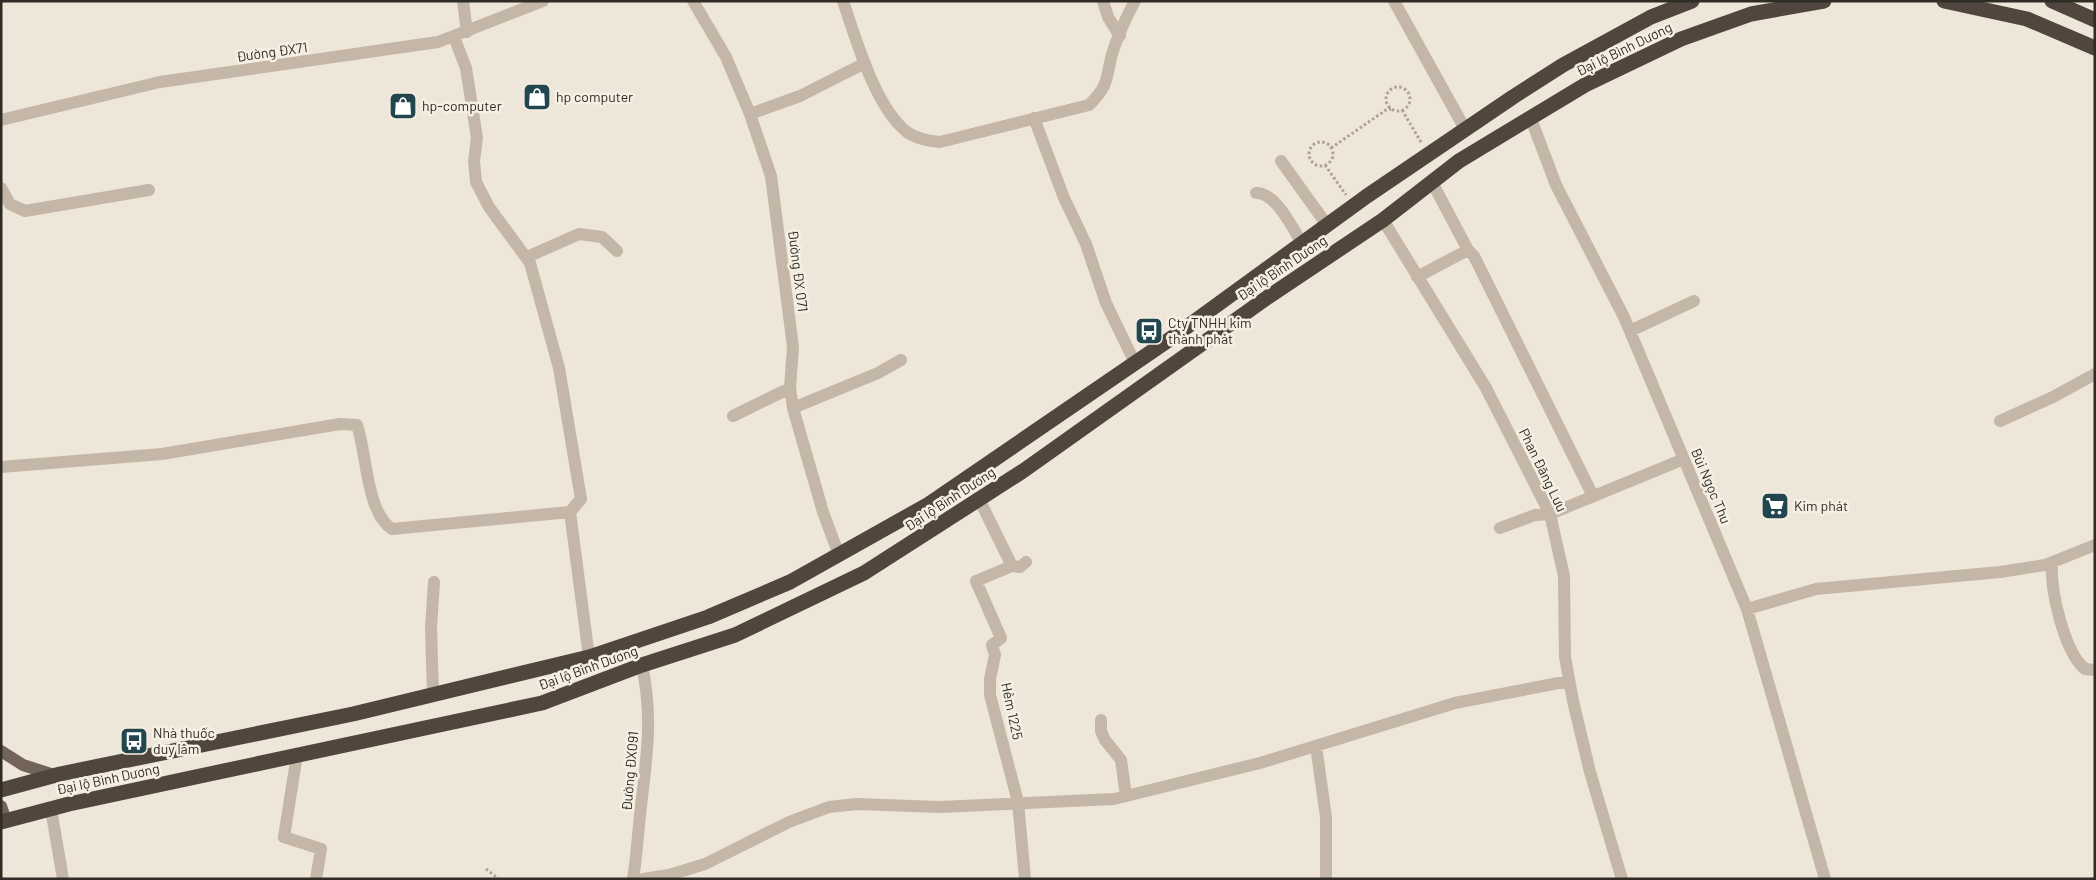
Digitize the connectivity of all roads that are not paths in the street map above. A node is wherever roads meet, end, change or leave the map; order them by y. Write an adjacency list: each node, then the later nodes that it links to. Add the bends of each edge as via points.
1 (463, 1): 13 (street)
2 (542, 1): 13 (street, Đường ĐX71)
3 (693, 1): 18 (street, Đường ĐX 071, via 726,57)
4 (1103, 1): 14 (street, via 1108,18)
5 (1135, 1): 14 (street)
6 (1394, 1): 22 (street)
7 (1692, 1): 22 (highway, Đại lộ Bình Dương, via 1651,17 1563,65)
8 (1824, 1): 20 (highway, Đại lộ Bình Dương, via 1751,14 1681,39 1585,85)
9 (1944, 1): 16 (highway, via 2026,19)
10 (844, 2): 17 (street)
11 (2054, 2): 12 (highway)
12 (2095, 20)
13 (467, 32): 15 (street, Đường ĐX71)
14 (1120, 36): 19 (street, via 1101,94 1089,106)
15 (454, 37): 21 (street, Đường ĐX71, via 344,57 160,82); 33 (street, via 466,68 477,138 476,182 489,207)
16 (2095, 48)
17 (864, 63): 18 (street, via 800,96); 19 (street, via 896,120 908,132 926,141 940,142)
18 (750, 114): 40 (street, Đường ĐX 071, via 770,176 793,347)
19 (1034, 118): 38 (street, via 1064,198 1086,244 1106,303)
20 (1531, 119): 24 (highway, Đại lộ Bình Dương, via 1459,161); 36 (street, Bùi Ngọc Thu, via 1556,185)
21 (1, 120)
22 (1465, 129): 29 (highway, Đại lộ Bình Dương)
23 (1281, 162): 29 (street)
24 (1432, 182): 28 (highway, Đại lộ Bình Dương); 31 (street)
25 (1, 188): 26 (street, via 10,204 25,211)
26 (149, 190)
27 (1256, 192): 30 (street, via 1267,196 1277,206)
28 (1383, 220): 34 (street, Phan Đăng Lưu); 47 (highway, Đại lộ Bình Dương, via 1268,296)
29 (1327, 225): 30 (highway, Đại lộ Bình Dương)
30 (1302, 243): 38 (highway, Đại lộ Bình Dương)
31 (1468, 250): 34 (street); 46 (street, via 1474,256)
32 (617, 251): 33 (street, via 602,237 580,234)
33 (527, 257): 48 (street, via 561,378 581,499)
34 (1417, 277): 49 (street, Phan Đăng Lưu, via 1486,388)
35 (1694, 301): 36 (street)
36 (1630, 331): 44 (street, Bùi Ngọc Thu)
37 (901, 360): 41 (street, via 878,373)
38 (1135, 363): 52 (highway, Đại lộ Bình Dương, via 929,504)
39 (2095, 374): 43 (street)
40 (790, 388): 41 (street, Đường ĐX 071); 42 (street)
41 (793, 408): 52 (street, Đường ĐX 071)
42 (732, 416)
43 (2000, 421)
44 (1684, 458): 46 (street); 57 (street, Bùi Ngọc Thu)
45 (1, 467): 48 (street, via 162,454 340,424 357,425 372,496 384,524 392,530)
46 (1593, 496): 49 (street)
47 (980, 499): 55 (street); 59 (highway, Đại lộ Bình Dương, via 864,573 735,635)
48 (570, 512): 58 (street)
49 (1550, 514): 50 (street, via 1535,515); 61 (street, Phan Đăng Lưu, via 1564,576 1565,657)
50 (1500, 528)
51 (2095, 545): 54 (street)
52 (839, 555): 58 (highway, Đại lộ Bình Dương, via 790,582 708,617)
53 (1026, 562): 55 (street, via 1020,567)
54 (2049, 564): 57 (street, via 2000,572 1816,590); 60 (street, via 2060,618 2074,656 2085,669)
55 (1012, 566): 70 (street, Hẻm 1225, via 976,582 1001,638 992,645 996,655 990,678 990,695)
56 (434, 582): 62 (street, via 431,628)
57 (1747, 609): 81 (street, Bùi Ngọc Thu)
58 (589, 657): 62 (highway, Đại lộ Bình Dương)
59 (642, 665): 66 (highway, Đại lộ Bình Dương, via 542,703); 76 (street, Đường ĐX091, via 649,698 649,734)
60 (2095, 670)
61 (1569, 681): 64 (street, via 1455,703); 80 (street, Phan Đăng Lưu, via 1590,772)
62 (433, 694): 67 (highway, Đại lộ Bình Dương, via 353,714)
63 (1101, 720): 69 (street, via 1105,740 1121,760)
64 (1316, 746): 69 (street); 79 (street, via 1326,817)
65 (1, 751): 67 (main road, via 23,765)
66 (298, 755): 72 (highway, Đại lộ Bình Dương); 75 (street, via 284,837 321,849)
67 (54, 775): 68 (highway, Đại lộ Bình Dương)
68 (1, 790)
69 (1126, 796): 70 (street)
70 (1018, 802): 77 (street, via 939,807 857,804 829,807 789,822 705,864); 78 (street, Hẻm 1225)
71 (1, 806): 73 (main road)
72 (50, 809): 73 (highway, Đại lộ Bình Dương); 74 (street)
73 (3, 822)
74 (63, 879)
75 (316, 879)
76 (633, 879)
77 (643, 879)
78 (1025, 879)
79 (1326, 879)
80 (1622, 879)
81 (1825, 879)

